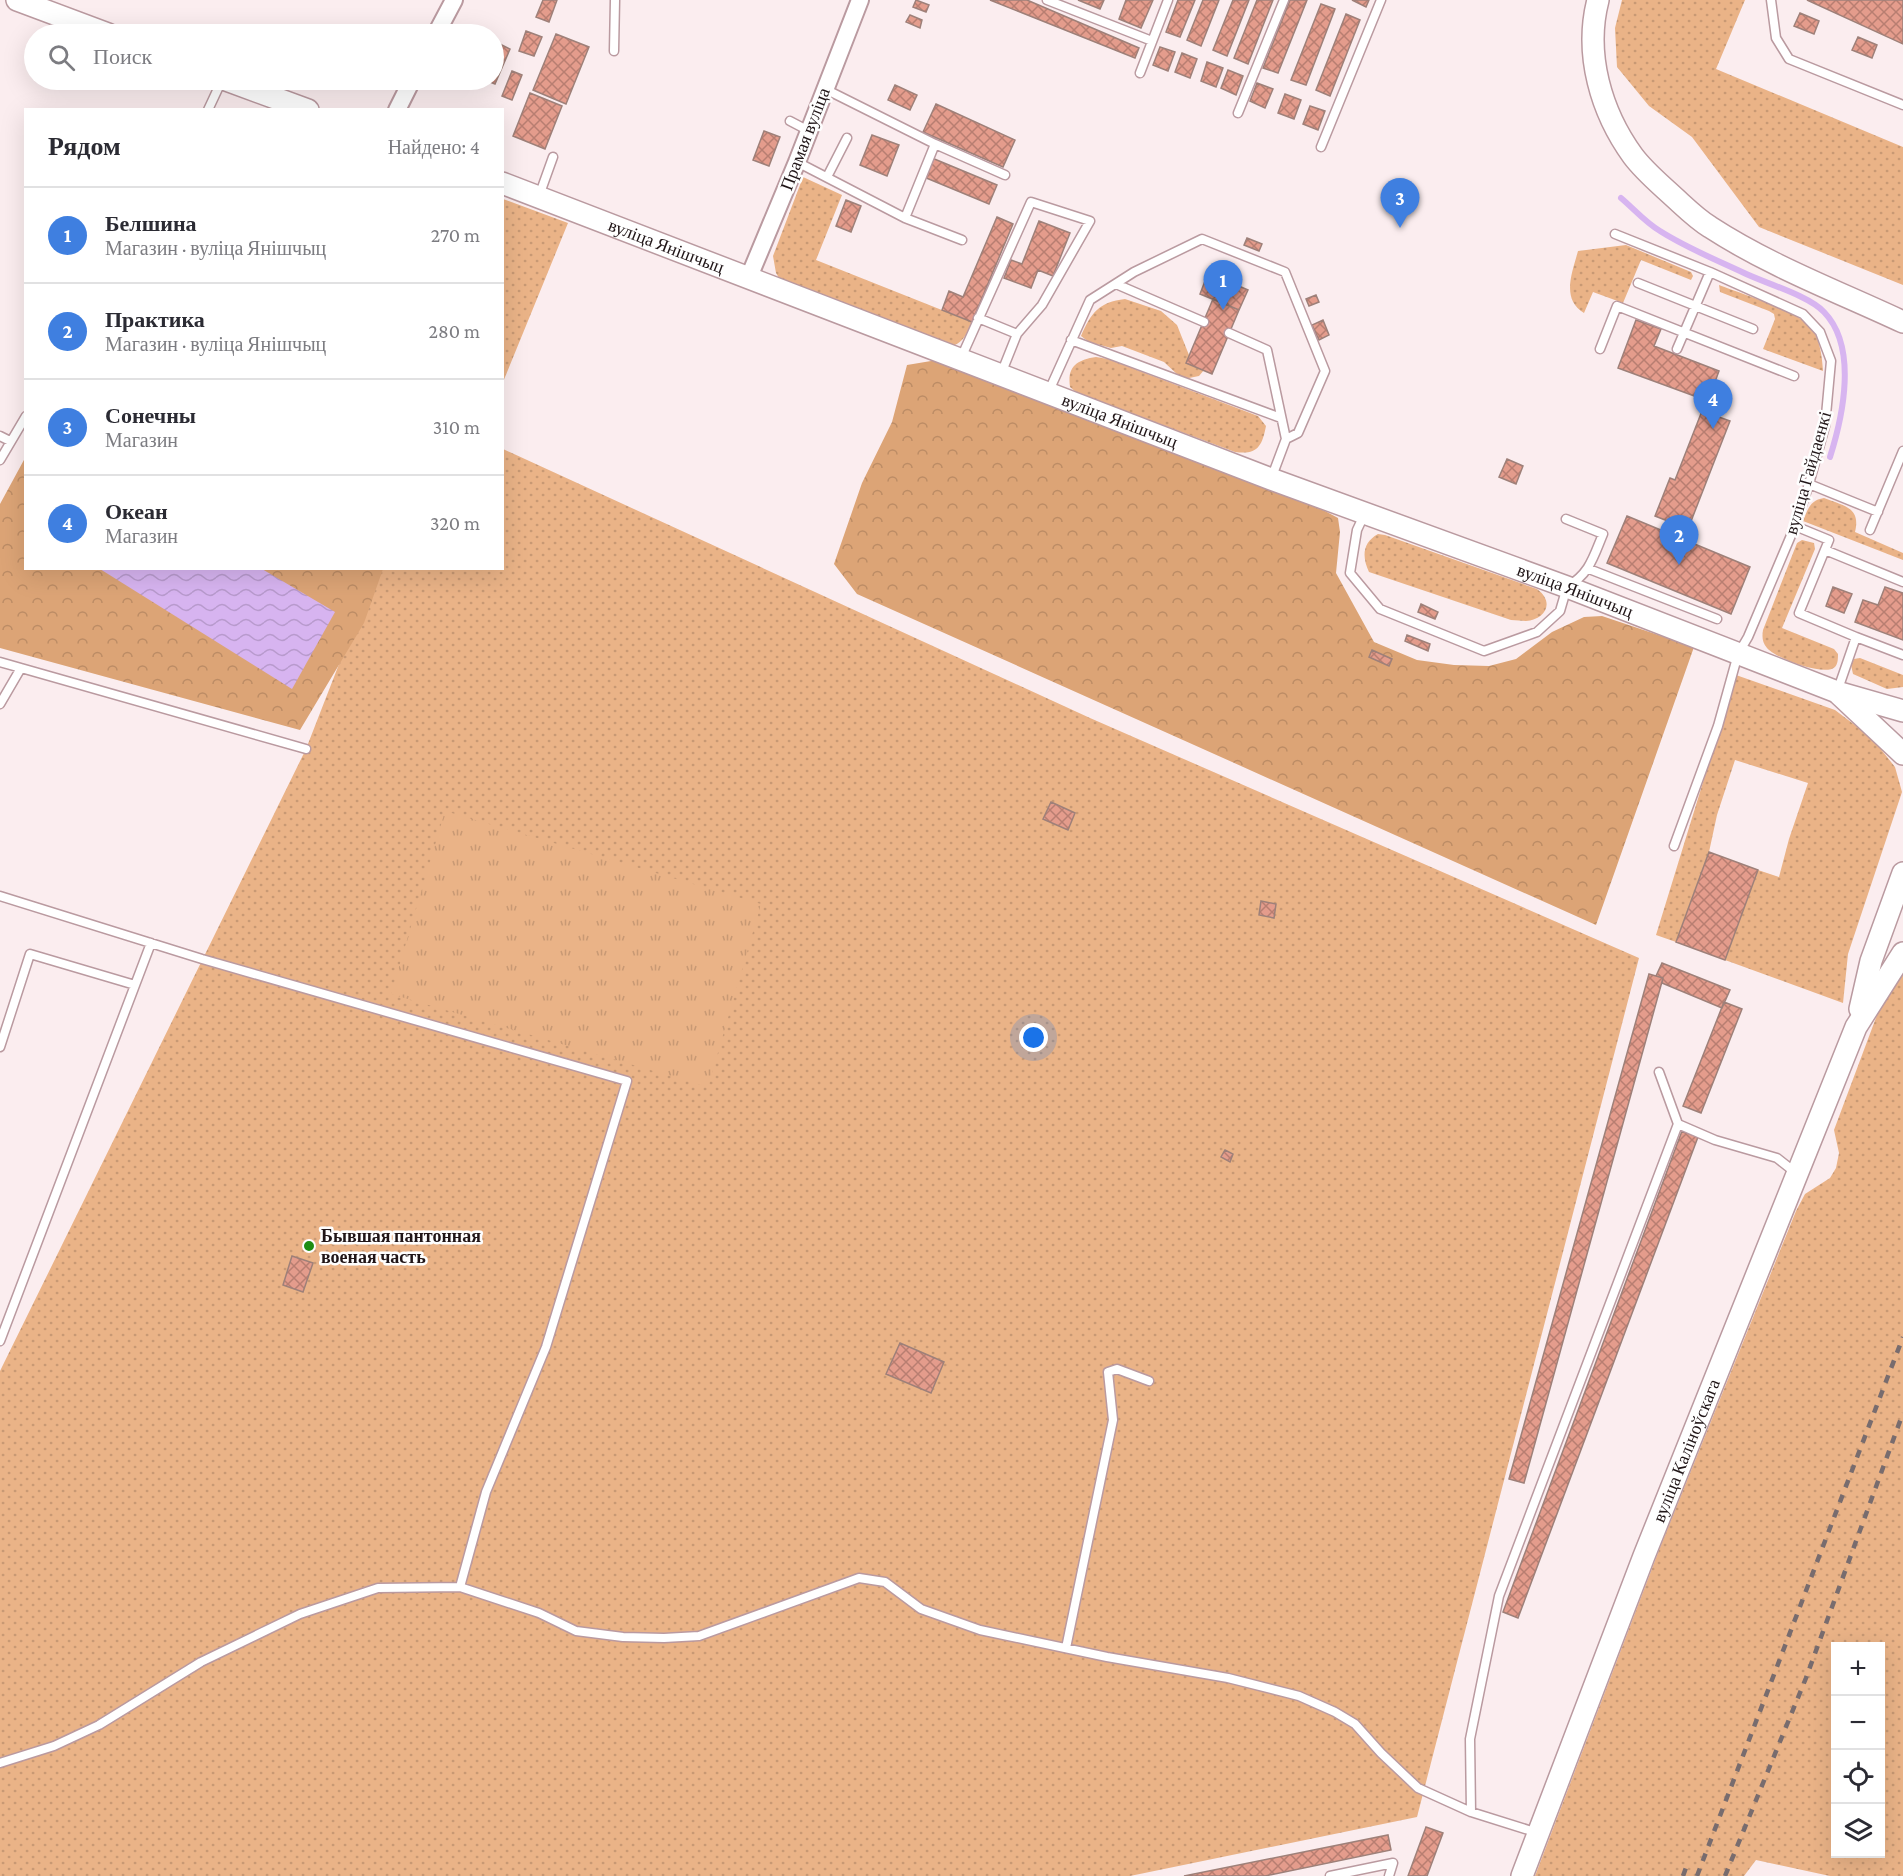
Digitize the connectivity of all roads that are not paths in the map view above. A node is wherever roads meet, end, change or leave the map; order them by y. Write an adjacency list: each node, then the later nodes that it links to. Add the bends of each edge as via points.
1 (17, 0): 11 (street)
2 (454, 0): 12 (street)
3 (615, 0): 14 (lane)
4 (860, 0): 16 (street, Прамая вуліца)
5 (1047, 0): 13 (lane)
6 (1168, 0): 13 (lane)
7 (1284, 0): 24 (lane)
8 (1381, 0): 29 (lane)
9 (1598, 0): 46 (street, via 1593,36 1598,82 1617,131 1649,175 1708,226 1745,248)
10 (1771, 0): 20 (lane, via 1776,38 1789,59)
11 (81, 24)
12 (441, 24)
13 (1152, 41): 15 (lane)
14 (614, 51)
15 (1140, 73)
16 (825, 89): 26 (street, Прамая вуліца); 28 (lane)
17 (219, 90): 21 (lane)
18 (252, 90): 22 (street)
19 (407, 90): 23 (street)
20 (1903, 105)
21 (209, 108)
22 (302, 108)
23 (398, 108)
24 (1238, 113)
25 (790, 121): 26 (lane)
26 (809, 131): 31 (street, Прамая вуліца)
27 (846, 138): 33 (lane)
28 (935, 144): 32 (lane); 36 (lane)
29 (1321, 147)
30 (552, 157): 35 (lane)
31 (797, 162): 33 (lane); 40 (street, Прамая вуліца)
32 (1005, 175)
33 (827, 177): 36 (lane)
34 (504, 184): 35 (street, вуліца Янішчыц)
35 (538, 196): 40 (street, вуліца Янішчыц)
36 (905, 218): 38 (lane)
37 (1615, 234): 39 (lane, вуліца Гайдаенкі)
38 (962, 240)
39 (1710, 272): 43 (lane); 66 (lane, вуліца Гайдаенкі, via 1803,314 1820,332 1831,361 1829,393 1825,426)
40 (748, 278): 54 (street, вуліца Янішчыц)
41 (1638, 283): 43 (lane)
42 (1116, 284): 45 (lane); 51 (lane, via 1090,300); 61 (lane, via 1202,239 1285,272 1325,371 1298,433)
43 (1695, 306): 47 (lane); 48 (lane)
44 (978, 318): 50 (lane); 50 (lane, via 1031,202 1090,221 1042,305); 54 (lane)
45 (1204, 322)
46 (1903, 322)
47 (1753, 329)
48 (1684, 332): 52 (lane, via 1617,306); 53 (lane); 56 (lane)
49 (1229, 333): 58 (lane, via 1267,350)
50 (1017, 334): 55 (lane)
51 (1071, 340): 57 (lane); 58 (lane)
52 (1600, 349)
53 (1677, 349)
54 (961, 358): 55 (street, вуліца Янішчыц)
55 (1001, 374): 57 (street, вуліца Янішчыц)
56 (1794, 376)
57 (1048, 393): 65 (street, вуліца Янішчыц)
58 (1281, 418): 61 (lane)
59 (24, 419): 62 (lane)
60 (0, 436): 62 (lane)
61 (1286, 439): 65 (lane)
62 (10, 441): 64 (lane)
63 (1903, 451): 68 (lane)
64 (0, 460)
65 (1271, 479): 67 (street, вуліца Янішчыц)
66 (1809, 484): 68 (lane); 70 (lane, вуліца Гайдаенкі)
67 (1365, 512): 75 (street, вуліца Янішчыц); 75 (lane, via 1357,530 1350,573 1380,609 1484,651 1537,632 1560,611)
68 (1878, 512): 71 (lane)
69 (1566, 519): 73 (lane, via 1603,534)
70 (1795, 526): 72 (lane, via 1829,540); 78 (lane, вуліца Гайдаенкі)
71 (1870, 530)
72 (1825, 550): 74 (lane); 77 (lane, via 1799,613)
73 (1589, 569): 75 (lane); 76 (lane)
74 (1903, 582)
75 (1567, 587): 78 (street, вуліца Янішчыц)
76 (1717, 619)
77 (1857, 637): 79 (lane); 82 (lane)
78 (1738, 654): 82 (street, вуліца Янішчыц); 87 (lane, via 1718,726)
79 (1903, 655)
80 (0, 662): 81 (lane)
81 (21, 668): 83 (lane); 85 (lane)
82 (1837, 692): 84 (street, вуліца Янішчыц); 86 (street)
83 (0, 704)
84 (1903, 711)
85 (306, 749)
86 (1903, 754)
87 (1674, 846)
88 (1903, 873): 93 (street, вуліца Каліноўскага, via 1871,961)
89 (0, 896): 90 (lane)
90 (151, 943): 92 (lane); 100 (lane, via 627,1080 546,1347 486,1492)
91 (1903, 954): 93 (street, вуліца Каліноўскага)
92 (135, 985): 94 (lane, via 30,954); 98 (lane)
93 (1856, 1027): 97 (street, вуліца Каліноўскага)
94 (0, 1047)
95 (1659, 1072): 96 (lane)
96 (1678, 1124): 97 (lane, via 1715,1140 1777,1158); 103 (lane, via 1499,1596 1470,1739)
97 (1796, 1174): 104 (street, вуліца Каліноўскага)
98 (0, 1341)
99 (1149, 1381): 101 (lane, via 1117,1369 1108,1372 1113,1420)
100 (460, 1587): 101 (lane, via 539,1613 576,1631 664,1638 699,1636 859,1578 885,1582 921,1609 980,1630); 102 (lane, via 378,1588 300,1614 201,1662 99,1725 54,1746)
101 (1066, 1648): 103 (lane, via 1228,1678 1299,1696 1355,1724 1418,1788)
102 (0, 1763)
103 (1471, 1812): 104 (lane)
104 (1539, 1833): 107 (street, вуліца Каліноўскага)
105 (1330, 1876): 106 (lane, via 1393,1863)
106 (1389, 1876)
107 (1522, 1876)

